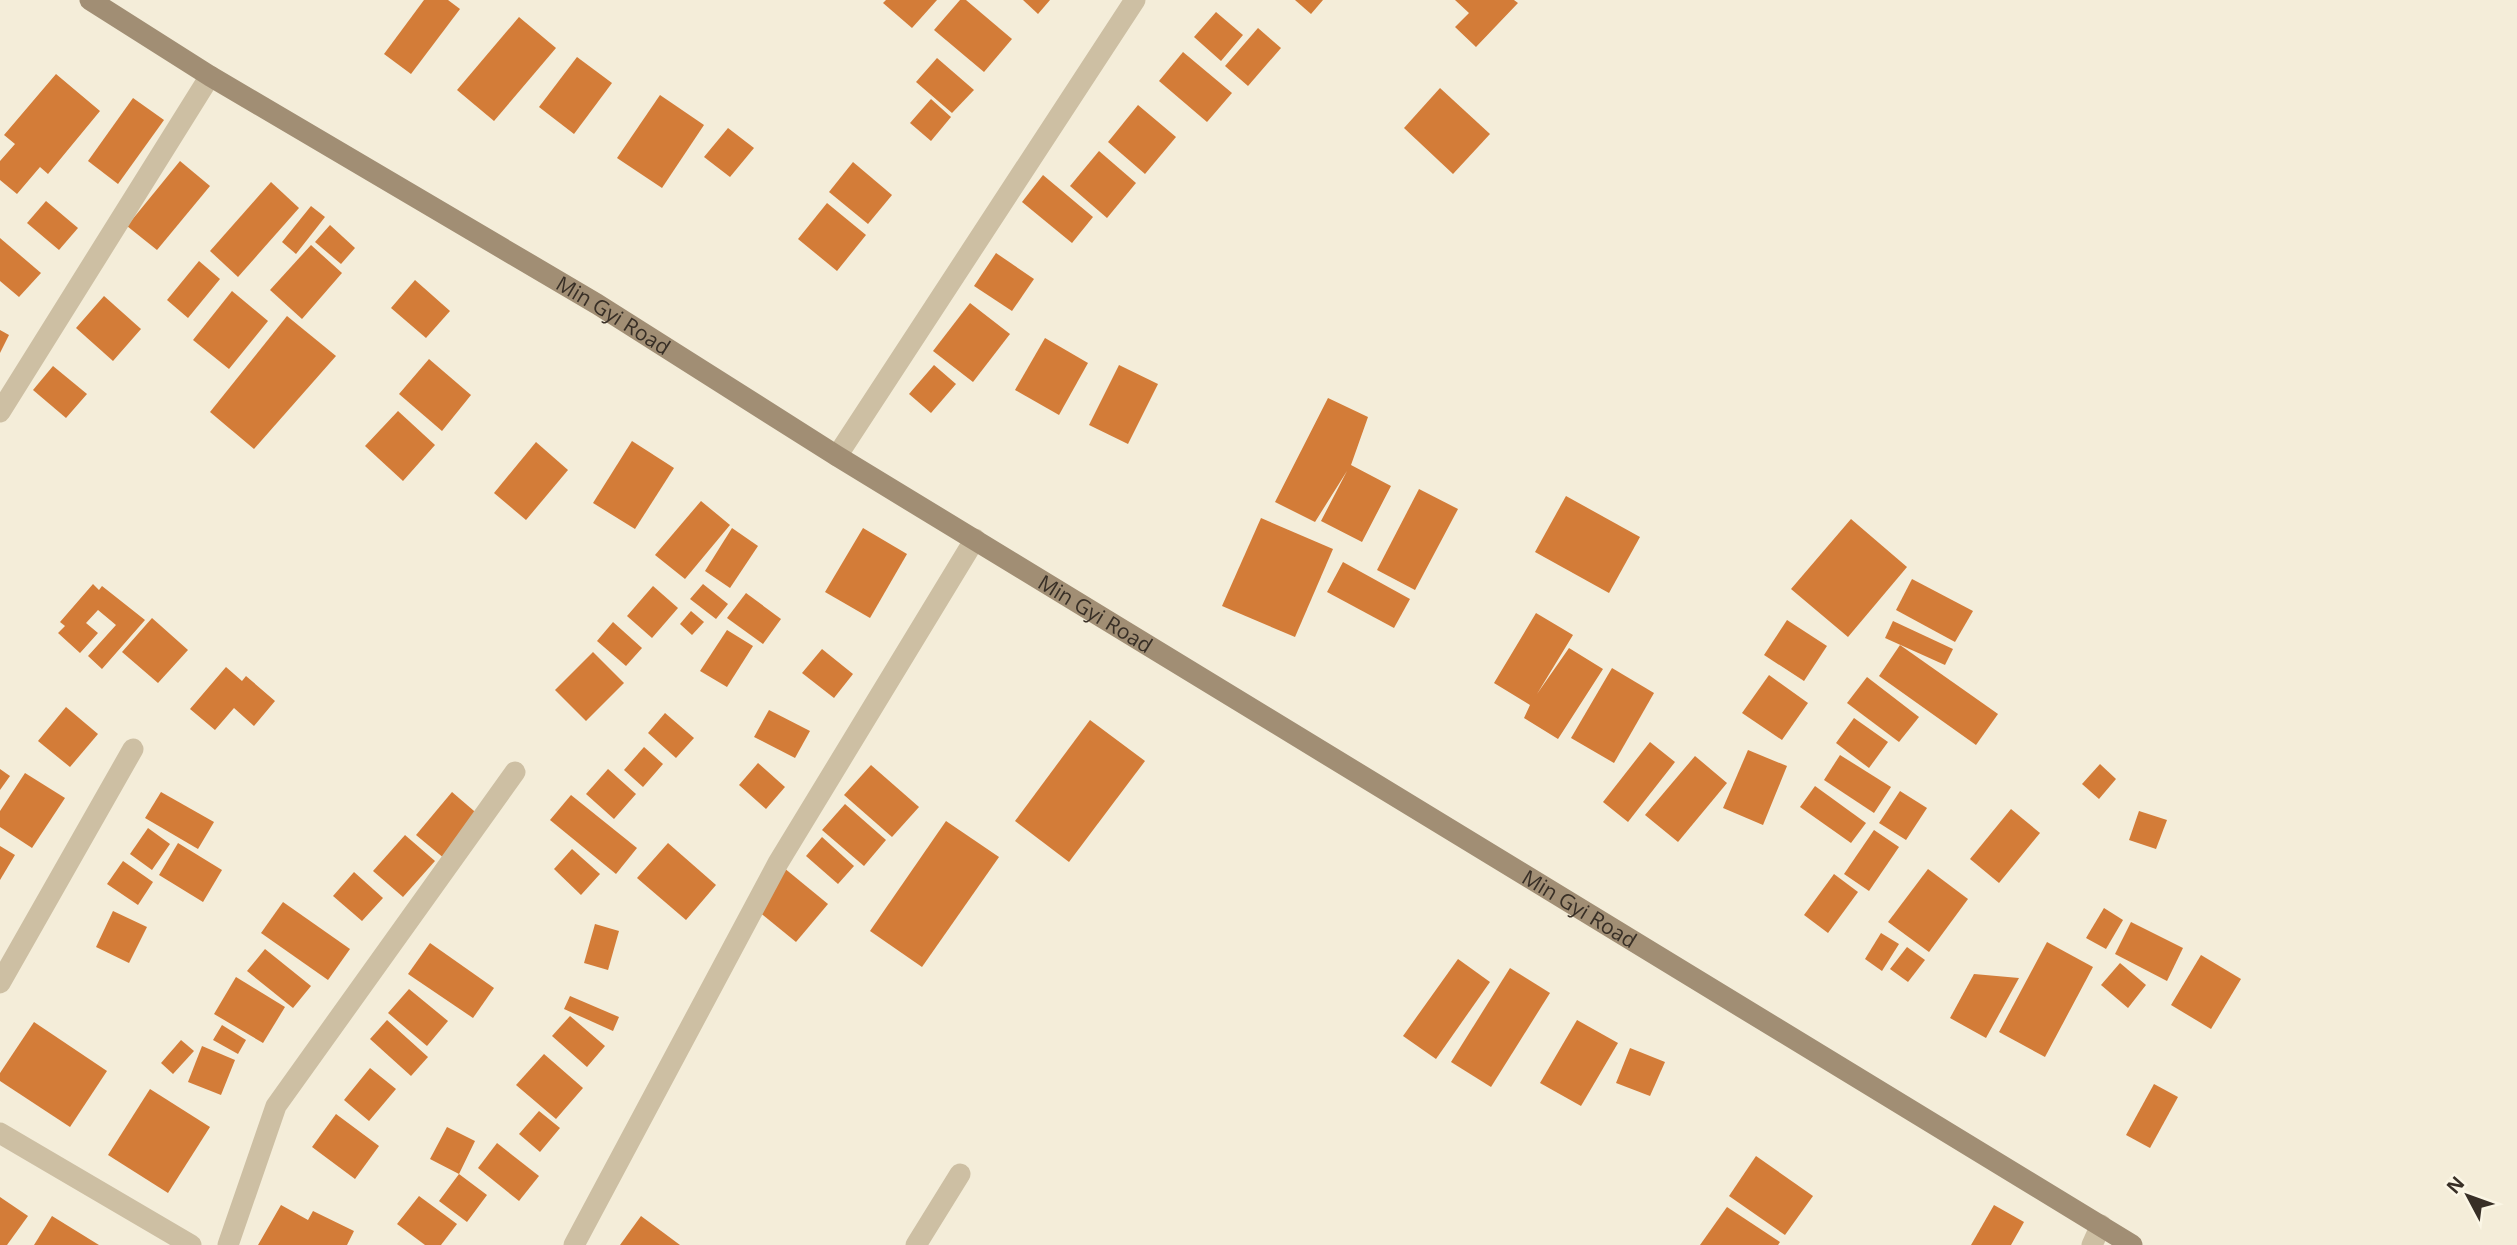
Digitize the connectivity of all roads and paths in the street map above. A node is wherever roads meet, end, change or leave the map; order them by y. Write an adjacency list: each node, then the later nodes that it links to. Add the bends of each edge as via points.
1 (90, 0): 3 (main road, Min Gyi Road)
2 (1135, 0): 5 (street)
3 (209, 76): 4 (street); 5 (main road, Min Gyi Road, via 597,304)
4 (0, 412)
5 (837, 456): 6 (main road, Min Gyi Road)
6 (975, 539): 12 (main road, Min Gyi Road); 15 (street, via 779,863)
7 (133, 749): 9 (street)
8 (515, 772): 14 (street, via 276,1105)
9 (0, 983)
10 (0, 1133): 13 (street)
11 (960, 1174): 16 (street)
12 (2101, 1225): 17 (street); 18 (main road, Min Gyi Road)
13 (191, 1245)
14 (228, 1245)
15 (574, 1245)
16 (916, 1245)
17 (2092, 1245)
18 (2132, 1245)

